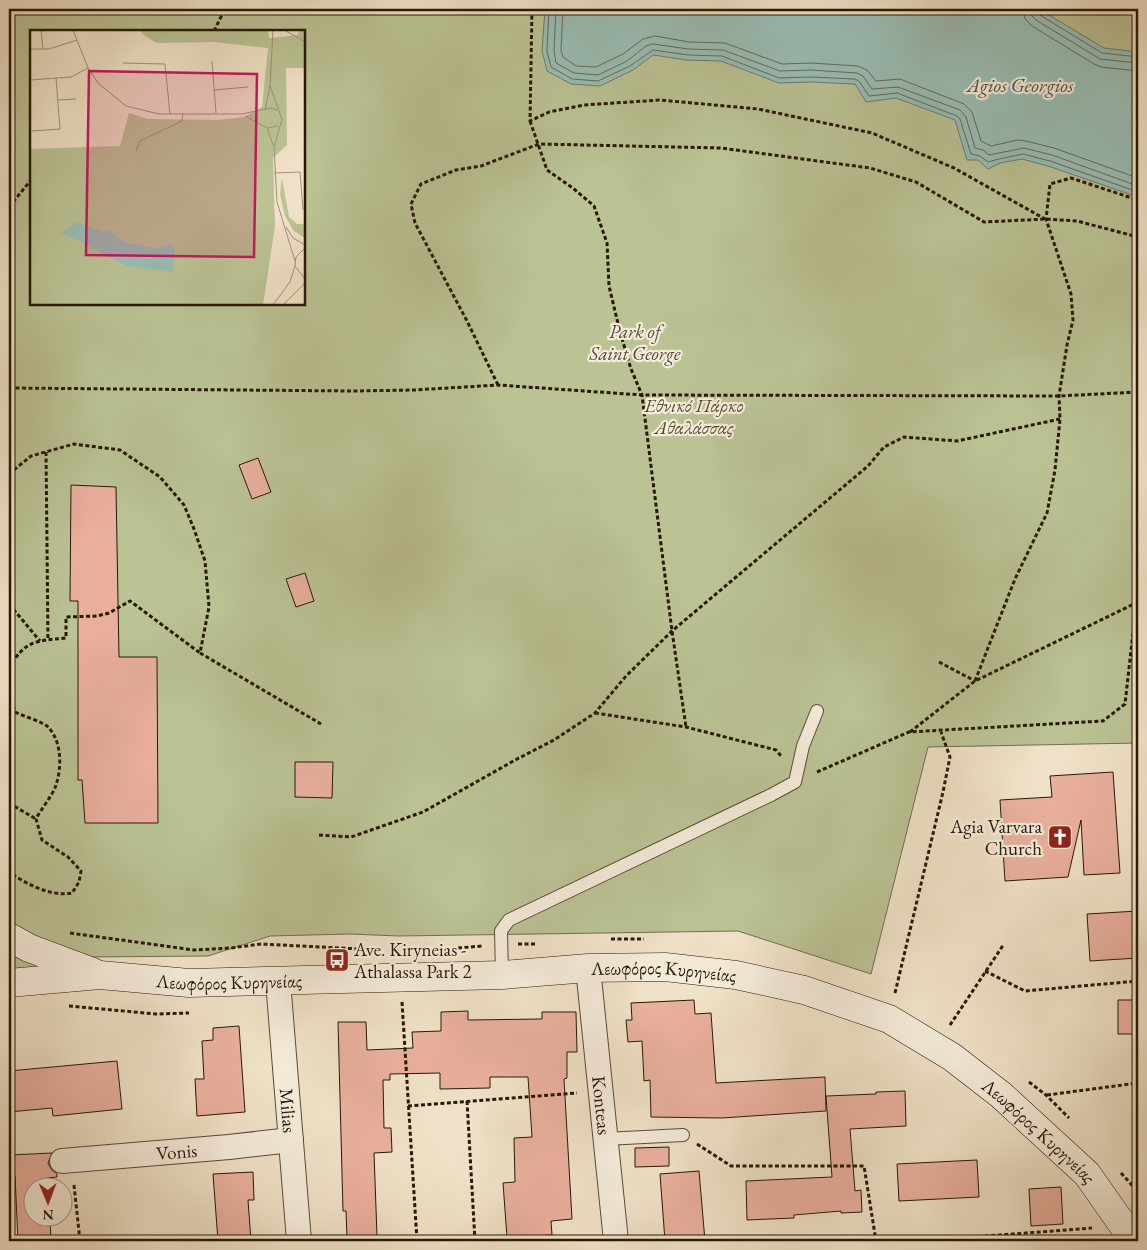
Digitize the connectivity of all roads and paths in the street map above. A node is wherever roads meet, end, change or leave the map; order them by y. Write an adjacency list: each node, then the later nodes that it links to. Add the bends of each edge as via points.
1 (225, 9): 3 (path)
2 (532, 9): 4 (path)
3 (214, 30)
4 (530, 121): 5 (path); 9 (path, via 550,112 584,105 660,100 758,109 872,133 954,168)
5 (539, 144): 9 (path, via 720,148 870,168 916,182 984,222); 11 (path, via 421,184 411,204 415,223); 14 (path, via 547,170 594,206 607,243 609,286 620,332)
6 (30, 181): 8 (path)
7 (1138, 200): 9 (path, via 1070,178 1050,184)
8 (9, 207)
9 (1046, 219): 10 (path, via 1077,221); 15 (path, via 1071,294 1073,320)
10 (1138, 237)
11 (498, 385): 12 (path, via 374,391); 14 (path)
12 (9, 388)
13 (1138, 392): 15 (path)
14 (642, 396): 15 (path); 22 (path)
15 (1059, 396): 16 (path)
16 (1060, 419): 22 (path, via 957,441 904,437 884,448 868,466); 28 (path, via 1047,513 1015,579)
17 (46, 452): 18 (path, via 31,456); 23 (path); 25 (path, via 74,444 120,450 160,477 184,505 205,562 209,607)
18 (9, 474)
19 (1138, 588): 21 (path)
20 (9, 597): 24 (path, via 14,610)
21 (1137, 602): 28 (path); 37 (path, via 1125,704 1103,721)
22 (672, 631): 32 (path, via 626,676); 35 (path)
23 (48, 640): 24 (path); 25 (path, via 66,638 66,617 97,616 130,601)
24 (40, 642): 27 (path, via 26,645)
25 (200, 653): 34 (path)
26 (939, 662): 28 (path)
27 (9, 669)
28 (975, 680): 36 (path)
29 (9, 692): 31 (path)
30 (817, 711): 38 (lane, via 803,746)
31 (15, 712): 33 (path); 40 (path, via 45,725 53,734 59,753 56,787)
32 (595, 713): 35 (path); 41 (path, via 554,740 423,812 351,837)
33 (9, 714)
34 (321, 724)
35 (686, 727): 38 (path, via 776,750)
36 (909, 732): 37 (path); 38 (path)
37 (941, 732): 55 (path, via 950,757)
38 (795, 782): 48 (lane, via 509,920 501,931)
39 (9, 803): 40 (path)
40 (36, 819): 42 (path, via 42,840 68,857 81,871 79,882 72,893 62,895 20,880)
41 (319, 835)
42 (9, 872)
43 (9, 937): 47 (main road, Λεωφόρος Κυρηνείας)
44 (1004, 944): 46 (path)
45 (588, 968): 48 (main road, Λεωφόρος Κυρηνείας); 55 (main road, Λεωφόρος Κυρηνείας, via 665,967 736,975 804,990); 58 (street, Konteas)
46 (985, 971): 51 (path, via 1025,990); 56 (path)
47 (100, 975): 50 (main road, Λεωφόρος Κυρηνείας, via 190,983); 52 (main road, Λεωφόρος Κυρηνείας)
48 (502, 975): 49 (main road, Λεωφόρος Κυρηνείας)
49 (401, 977): 50 (main road, Λεωφόρος Κυρηνείας); 61 (path)
50 (278, 981): 64 (street, Milias)
51 (1138, 982)
52 (9, 983)
53 (60, 1005): 54 (path, via 156,1014)
54 (189, 1013)
55 (889, 1019): 66 (main road, Λεωφόρος Κυρηνείας, via 952,1057 1001,1095 1087,1174)
56 (950, 1025)
57 (1138, 1083): 59 (path)
58 (600, 1091): 60 (path); 63 (street, Konteas)
59 (1046, 1095)
60 (468, 1102): 61 (path); 70 (path)
61 (408, 1106): 69 (path)
62 (683, 1135): 63 (lane); 72 (path, via 732,1166 864,1166)
63 (605, 1139): 71 (street, Konteas)
64 (291, 1140): 65 (street, Vonis); 68 (street, Milias)
65 (67, 1161): 67 (path)
66 (1128, 1234): 74 (path)
67 (80, 1241)
68 (299, 1241)
69 (417, 1241)
70 (475, 1241)
71 (616, 1241)
72 (876, 1241)
73 (920, 1241): 74 (path)
74 (930, 1241)

